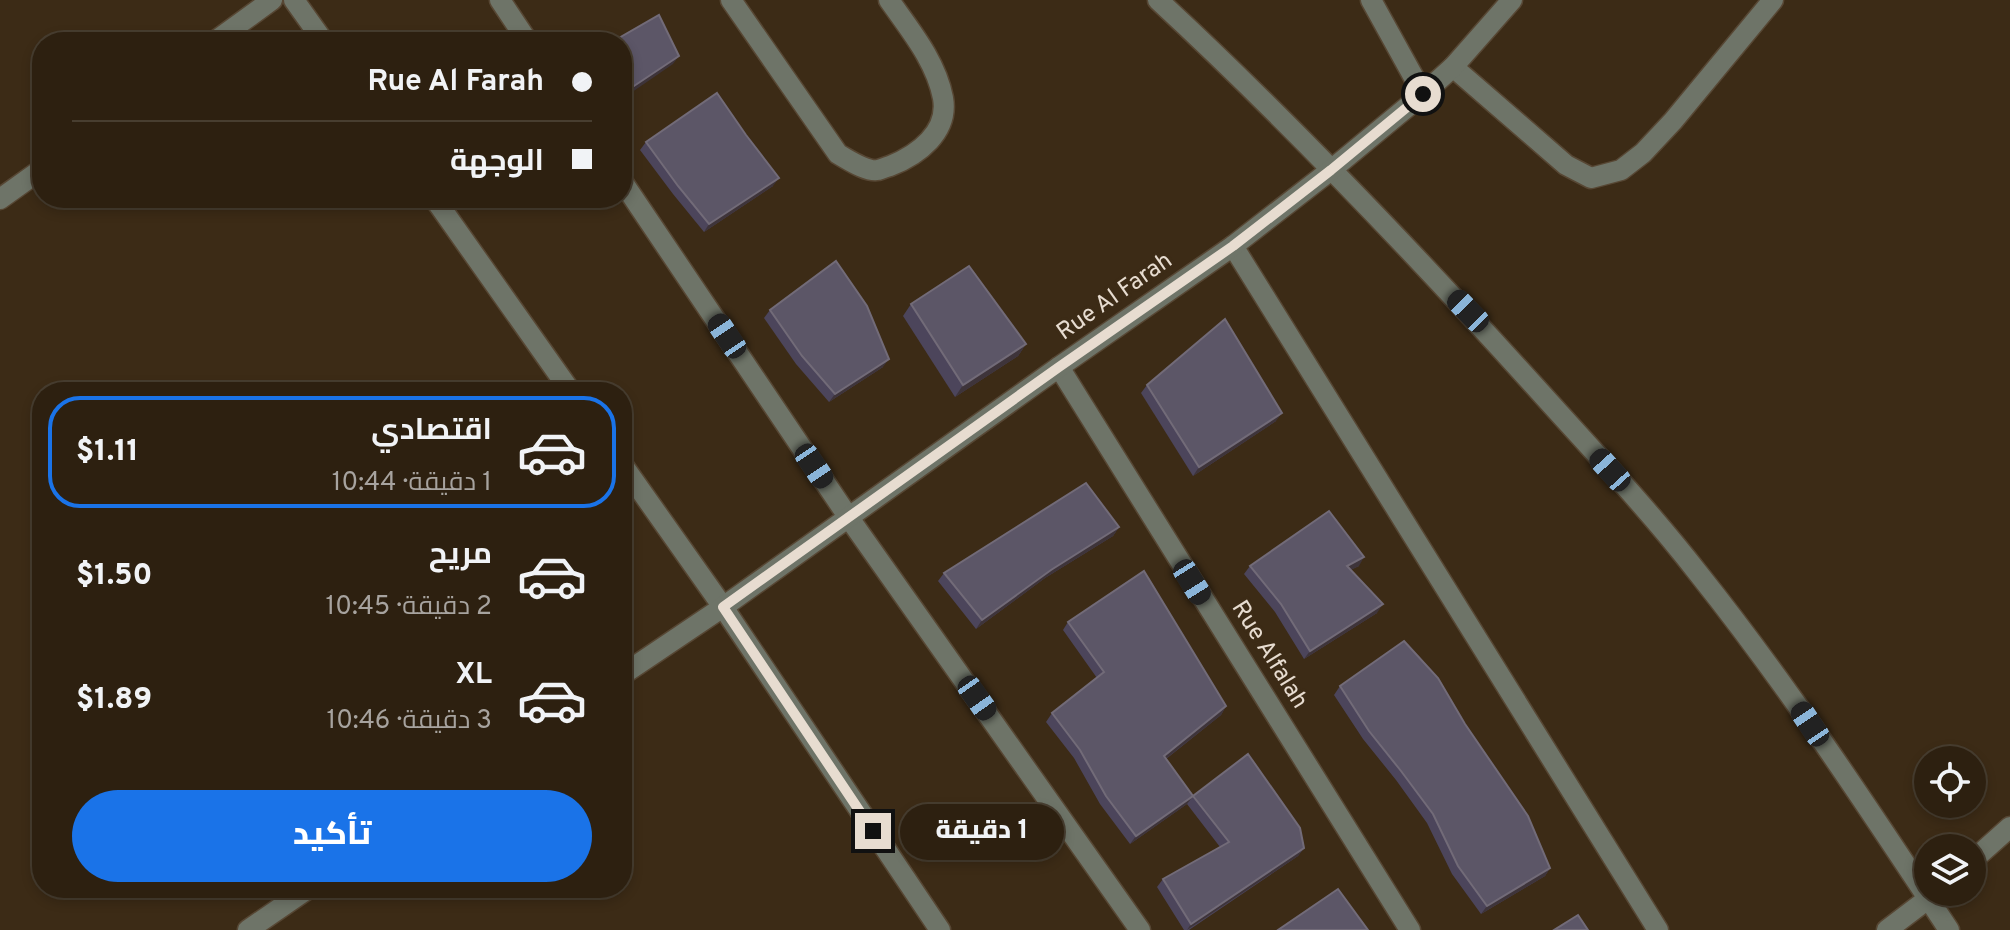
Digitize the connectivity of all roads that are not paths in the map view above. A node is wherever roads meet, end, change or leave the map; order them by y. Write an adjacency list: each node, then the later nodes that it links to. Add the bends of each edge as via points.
1 (272, 0): 10 (street)
2 (294, 0): 11 (street)
3 (500, 0): 12 (street)
4 (731, 0): 5 (street, via 838,154 876,171 907,159 932,139 943,119 944,100 932,64)
5 (889, 0)
6 (1158, 0): 15 (street)
7 (1371, 0): 14 (street)
8 (1512, 0): 13 (street, Rue Al Farah)
9 (1773, 0): 13 (street, via 1643,153 1621,170 1591,178 1566,165)
10 (228, 32)
11 (317, 32)
12 (521, 32)
13 (1453, 67): 14 (street, Rue Al Farah)
14 (1423, 94): 15 (street, Rue Al Farah)
15 (1331, 170): 20 (street, Rue Al Farah); 29 (street, via 1468,311 1698,572)
16 (32, 176): 18 (street)
17 (632, 196): 24 (street)
18 (0, 199)
19 (441, 208): 22 (street)
20 (1233, 246): 21 (street, Rue Al Farah); 37 (street)
21 (1059, 367): 24 (street, Rue Al Farah); 36 (street, Rue Alfalah)
22 (564, 382)
23 (632, 478): 25 (street)
24 (849, 518): 25 (street, Rue Al Farah); 35 (street)
25 (723, 607): 26 (street, Rue Al Farah); 34 (street)
26 (632, 668)
27 (2010, 827): 28 (street)
28 (1986, 848)
29 (1914, 869)
30 (294, 898): 33 (street)
31 (1919, 906): 38 (street)
32 (1938, 906): 39 (street)
33 (248, 930)
34 (940, 930)
35 (1140, 930)
36 (1410, 930)
37 (1658, 930)
38 (1887, 930)
39 (1949, 930)

